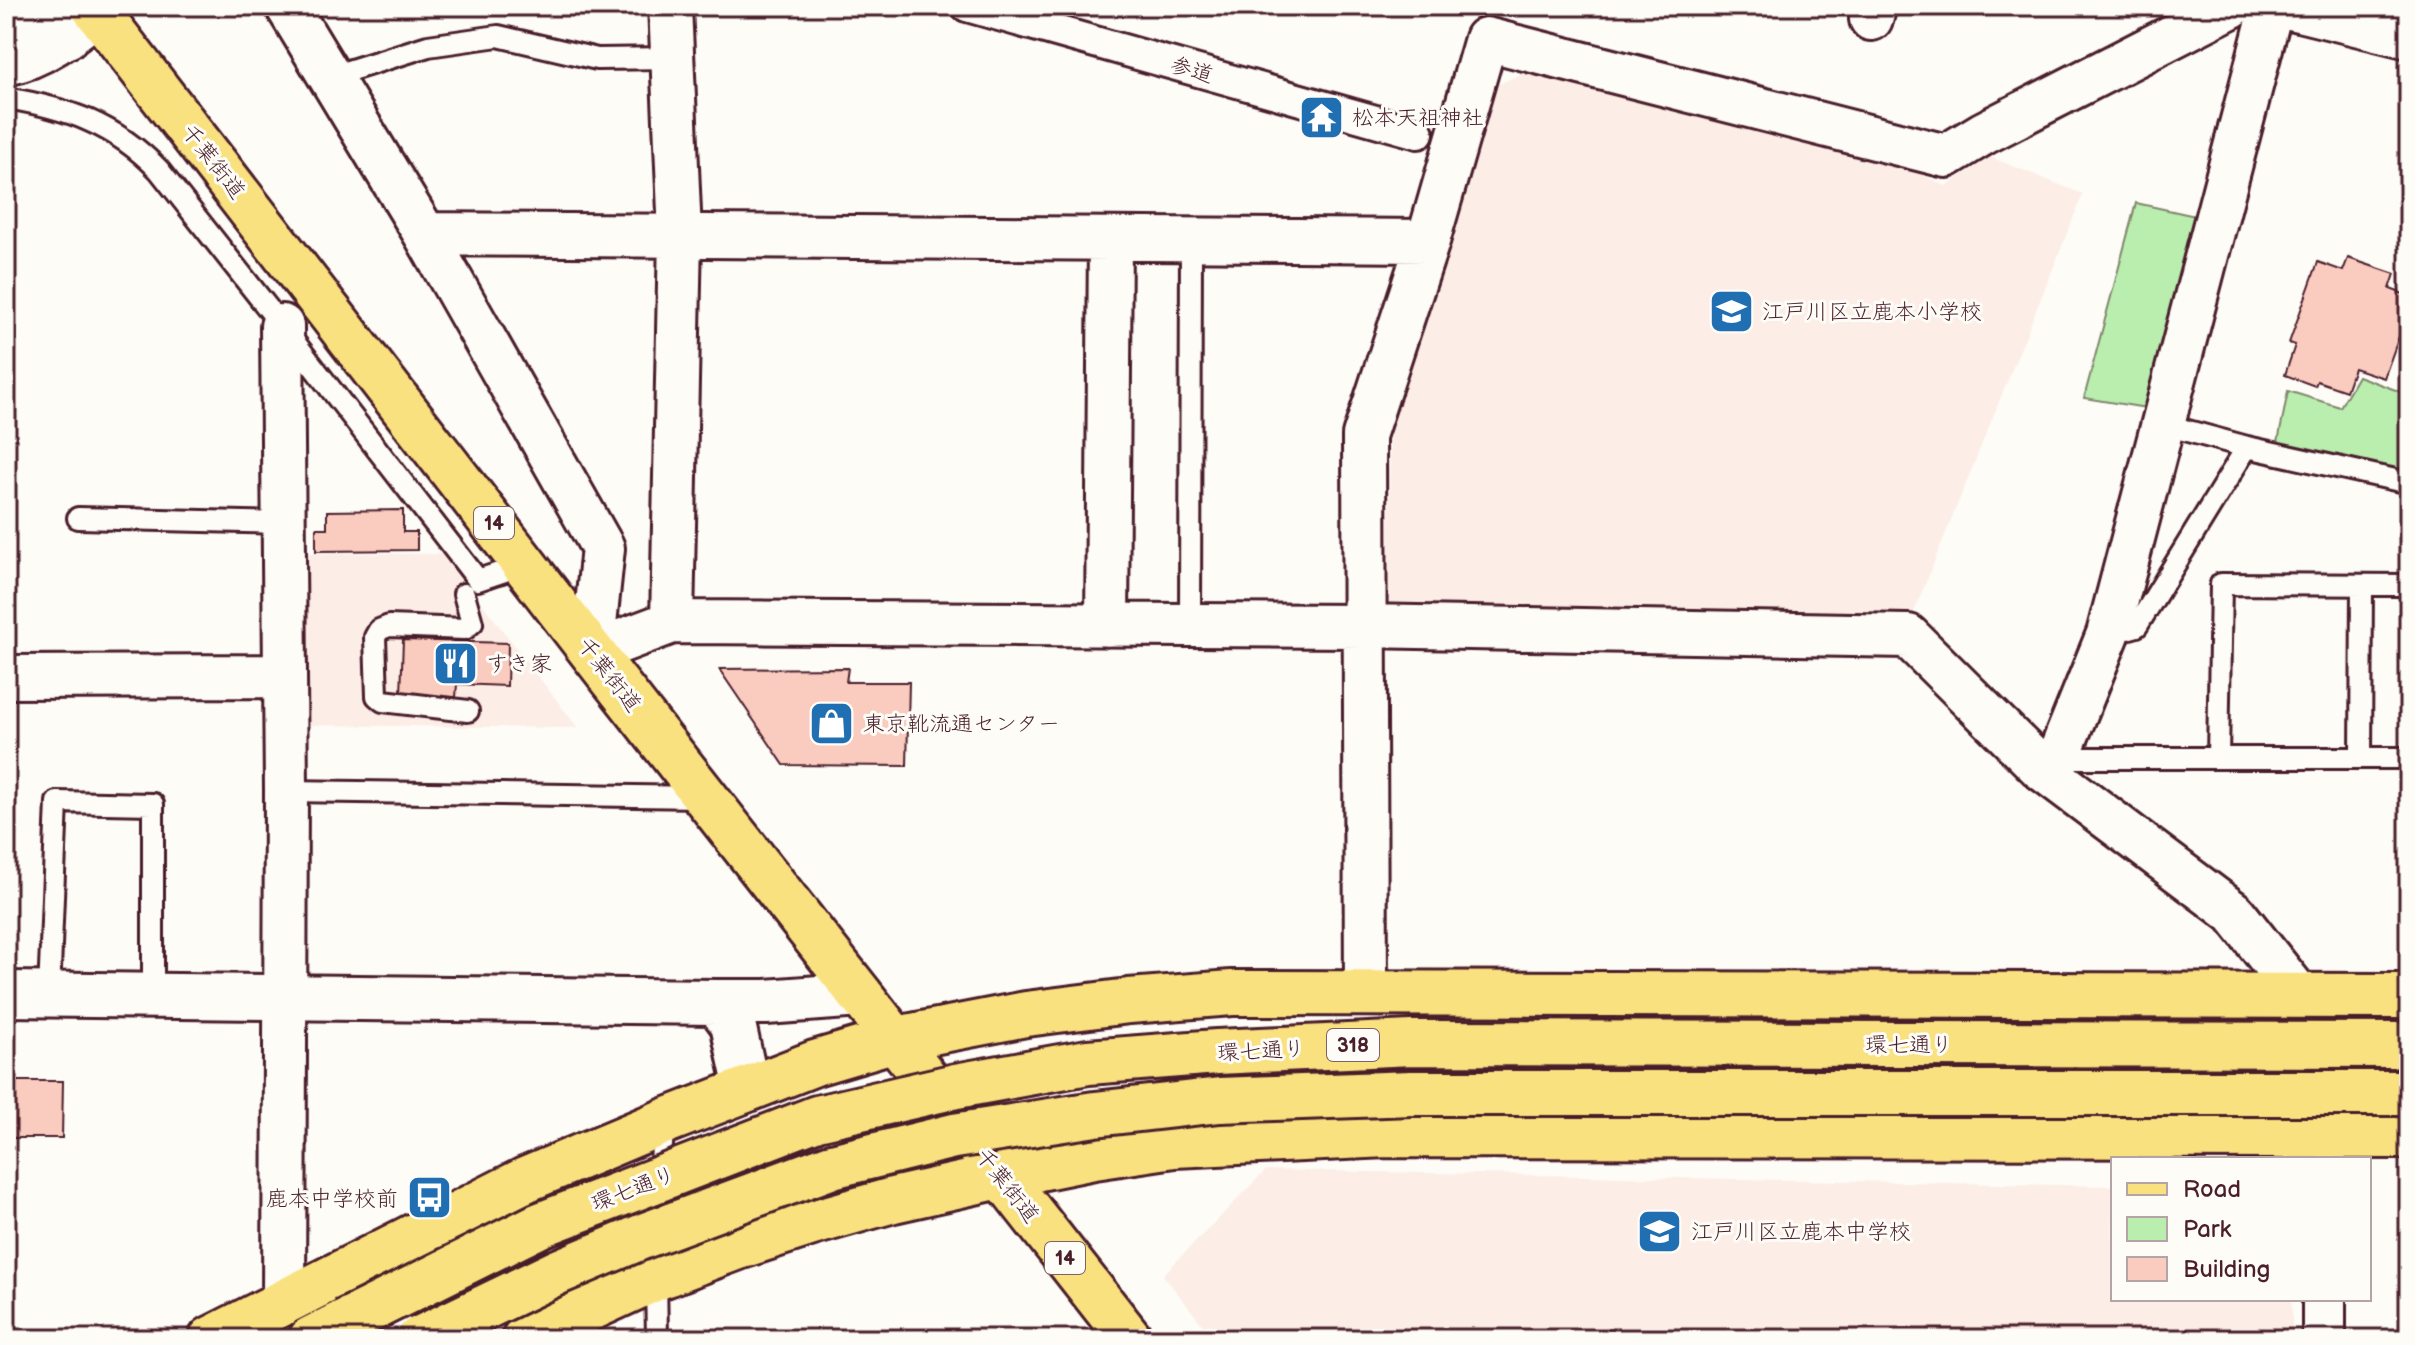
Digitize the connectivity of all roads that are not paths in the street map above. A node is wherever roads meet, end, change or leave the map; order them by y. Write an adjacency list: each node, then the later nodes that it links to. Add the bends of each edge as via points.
1 (287, 6): 13 (street)
2 (670, 6): 11 (street)
3 (967, 6): 15 (street, 参道)
4 (2232, 6): 9 (street, via 1946,156)
5 (2272, 6): 22 (street)
6 (2283, 6): 10 (street)
7 (6, 9): 8 (street)
8 (100, 17): 12 (street, via 22,61); 27 (main road, 千葉街道 / 14)
9 (1491, 22): 20 (street)
10 (2409, 37)
11 (672, 58): 13 (lane, via 597,59 498,36 428,46); 17 (street)
12 (6, 64)
13 (329, 77): 16 (street)
14 (6, 98): 21 (lane, via 78,114 142,153)
15 (1418, 133)
16 (425, 234): 17 (street); 36 (street, via 603,548)
17 (680, 235): 18 (street); 31 (street)
18 (1110, 239): 19 (street); 32 (street)
19 (1191, 240): 20 (street); 33 (lane)
20 (1428, 241): 34 (street, via 1364,436)
21 (282, 326): 26 (street); 27 (lane, via 478,580)
22 (2162, 424): 23 (lane); 35 (street)
23 (2247, 447): 24 (lane); 35 (lane, via 2137,626)
24 (2409, 483)
25 (78, 518): 26 (lane)
26 (284, 523): 37 (street)
27 (526, 564): 36 (main road, 千葉街道 / 14)
28 (2362, 585): 29 (lane); 40 (lane, via 2221,584); 41 (lane)
29 (2409, 585)
30 (464, 594): 39 (lane, via 472,623 465,629 379,630 376,682 383,701)
31 (672, 622): 32 (street); 36 (street)
32 (1107, 625): 33 (street)
33 (1190, 625): 34 (street)
34 (1365, 626): 43 (street, via 1908,636); 46 (street)
35 (2108, 634): 43 (street)
36 (592, 652): 45 (main road, 千葉街道 / 14)
37 (285, 676): 38 (street); 44 (street)
38 (6, 677)
39 (468, 711)
40 (2218, 758): 41 (lane); 43 (lane)
41 (2361, 758): 42 (lane)
42 (2409, 758)
43 (2049, 763): 51 (street, via 2234,913)
44 (286, 791): 45 (lane); 52 (street)
45 (705, 797): 50 (main road, 千葉街道 / 14)
46 (1366, 992): 51 (main road); 55 (main road, via 1232,993 1129,1001)
47 (49, 993): 48 (street); 49 (street); 49 (lane, via 57,802 70,802 153,804)
48 (6, 994)
49 (153, 995): 52 (street)
50 (860, 995): 54 (street); 55 (main road, 千葉街道 / 14)
51 (2299, 995): 53 (main road)
52 (285, 996): 54 (street); 65 (street)
53 (2409, 996)
54 (717, 1002): 57 (street, via 733,1024)
55 (896, 1039): 57 (main road); 62 (main road, 千葉街道 / 14)
56 (2409, 1045): 66 (main road, 環七通り / 318, bridge, via 1412,1043 1088,1062 817,1118 540,1225)
57 (747, 1089): 59 (main road)
58 (2409, 1093): 68 (main road, bridge, via 1412,1093 1220,1100 1095,1114 954,1136 832,1166 646,1235)
59 (663, 1122): 63 (lane); 65 (main road, via 525,1180)
60 (2409, 1136): 61 (main road)
61 (2322, 1147): 62 (main road, via 1387,1135 1174,1145)
62 (1000, 1176): 63 (main road, via 893,1200 738,1247); 71 (main road, 千葉街道 / 14)
63 (657, 1262): 69 (main road); 70 (lane)
64 (2324, 1301): 72 (street)
65 (284, 1303): 67 (main road)
66 (328, 1330)
67 (211, 1339)
68 (419, 1339)
69 (524, 1339)
70 (657, 1339)
71 (1130, 1339)
72 (2324, 1339)

